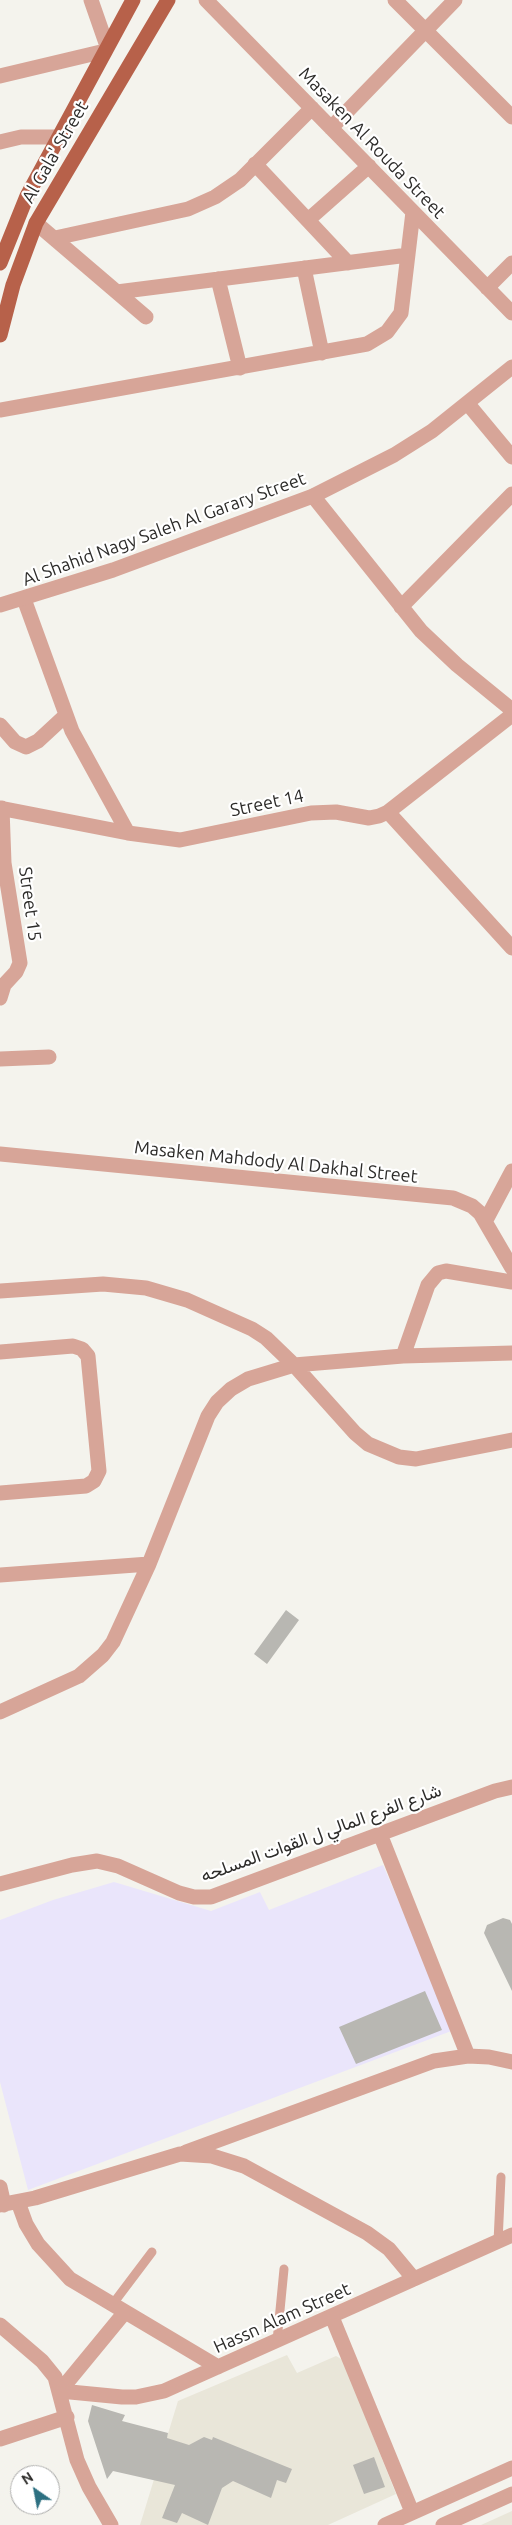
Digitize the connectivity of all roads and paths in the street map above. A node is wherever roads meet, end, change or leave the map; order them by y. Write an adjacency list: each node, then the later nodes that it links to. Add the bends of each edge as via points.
1 (91, 0): 8 (street)
2 (133, 0): 8 (main road, Al Gala' Street)
3 (168, 0): 19 (main road, Al Gala' Street)
4 (206, 0): 10 (street, Masaken Al Rouda Street)
5 (395, 0): 7 (street)
6 (456, 0): 7 (street)
7 (427, 31): 11 (street); 12 (street)
8 (106, 49): 9 (street); 13 (main road, Al Gala' Street)
9 (0, 76)
10 (312, 108): 12 (street, Masaken Al Rouda Street); 15 (street)
11 (512, 117)
12 (331, 128): 16 (street, Masaken Al Rouda Street)
13 (58, 137): 14 (street, via 21,137); 22 (main road, Al Gala' Street, via 27,196)
14 (0, 142)
15 (256, 164): 18 (street); 20 (street, via 228,189 188,209)
16 (369, 166): 17 (street, Masaken Al Rouda Street); 18 (street)
17 (413, 212): 21 (street); 27 (street, Masaken Al Rouda Street)
18 (308, 220): 23 (street)
19 (36, 222): 20 (street); 31 (main road, Al Gala' Street, via 13,285)
20 (55, 238): 28 (street)
21 (408, 255): 23 (street); 32 (street, via 401,313 391,328 368,344)
22 (0, 263)
23 (348, 263): 25 (street)
24 (512, 263): 27 (street)
25 (304, 268): 26 (street); 32 (street)
26 (218, 279): 28 (street); 34 (street)
27 (487, 288): 29 (street, Masaken Al Rouda Street)
28 (117, 292): 30 (street)
29 (512, 313)
30 (146, 317)
31 (0, 335)
32 (322, 353): 34 (street)
33 (512, 367): 35 (street, Al Shahid Nagy Saleh Al Garary Street)
34 (240, 368): 36 (street)
35 (468, 404): 37 (street); 39 (street, Al Shahid Nagy Saleh Al Garary Street, via 394,455)
36 (0, 410)
37 (512, 457)
38 (512, 494): 42 (street)
39 (313, 496): 40 (street, Al Shahid Nagy Saleh Al Garary Street, via 114,570); 42 (street)
40 (24, 599): 41 (street, Al Shahid Nagy Saleh Al Garary Street); 45 (street)
41 (0, 605)
42 (401, 608): 43 (street, via 439,649)
43 (512, 710)
44 (512, 715): 48 (street, Street 14)
45 (65, 716): 46 (street, via 26,747 15,742); 49 (street)
46 (0, 725)
47 (1, 808): 49 (street, Street 14); 50 (street, Street 15)
48 (388, 812): 49 (street, Street 14, via 368,818 336,812 311,813 180,840); 51 (street)
49 (128, 833)
50 (2, 862): 52 (street, Street 15, via 20,963 4,985)
51 (512, 948)
52 (0, 998)
53 (49, 1057): 54 (street)
54 (0, 1059)
55 (0, 1154): 57 (street, Masaken Mahdody Al Dakhal Street, via 453,1198 472,1206)
56 (512, 1170): 57 (street)
57 (486, 1220): 58 (street, Masaken Mahdody Al Dakhal Street)
58 (512, 1268)
59 (512, 1282): 63 (street, via 446,1271 438,1274 428,1285)
60 (0, 1291): 64 (street, via 82,1284 146,1288 187,1300 252,1329 279,1348)
61 (0, 1352): 66 (street, via 73,1346 88,1356 99,1471 94,1481 86,1486)
62 (512, 1353): 63 (street)
63 (403, 1356): 64 (street)
64 (294, 1365): 65 (street, via 355,1433 382,1452 416,1459); 67 (street, via 248,1379 217,1402 203,1427)
65 (512, 1440)
66 (0, 1493)
67 (149, 1564): 68 (street); 69 (street, via 113,1642 92,1666 65,1684)
68 (0, 1575)
69 (0, 1712)
70 (512, 1787): 71 (street, شارع الفرع المالي ل القوات المسلحه, via 495,1790)
71 (380, 1834): 72 (street, شارع الفرع المالي ل القوات المسلحه, via 211,1897 179,1893 118,1866 97,1861); 73 (street)
72 (0, 1884)
73 (468, 2056): 74 (street); 75 (street, via 434,2061)
74 (512, 2062)
75 (180, 2154): 78 (street); 83 (street, via 228,2160 260,2175 368,2233 389,2249)
76 (501, 2178): 80 (lane)
77 (0, 2187): 78 (street)
78 (7, 2204): 84 (street, via 26,2224 53,2263 70,2279)
79 (512, 2235): 80 (street, Hassn Alam Street)
80 (498, 2242): 83 (street, Hassn Alam Street)
81 (152, 2252): 84 (lane)
82 (284, 2269): 87 (lane)
83 (414, 2279): 85 (street, Hassn Alam Street)
84 (119, 2308): 88 (street); 89 (street)
85 (332, 2316): 87 (street, Hassn Alam Street); 94 (street)
86 (0, 2324): 89 (street, via 49,2369)
87 (277, 2341): 88 (street, Hassn Alam Street)
88 (218, 2367): 89 (street, Hassn Alam Street, via 164,2391 143,2396)
89 (60, 2391): 90 (street)
90 (67, 2417): 91 (street); 95 (street, via 82,2474)
91 (0, 2439)
92 (512, 2468): 94 (street)
93 (512, 2494): 97 (street)
94 (412, 2512): 96 (street)
95 (111, 2525)
96 (385, 2525)
97 (443, 2525)

